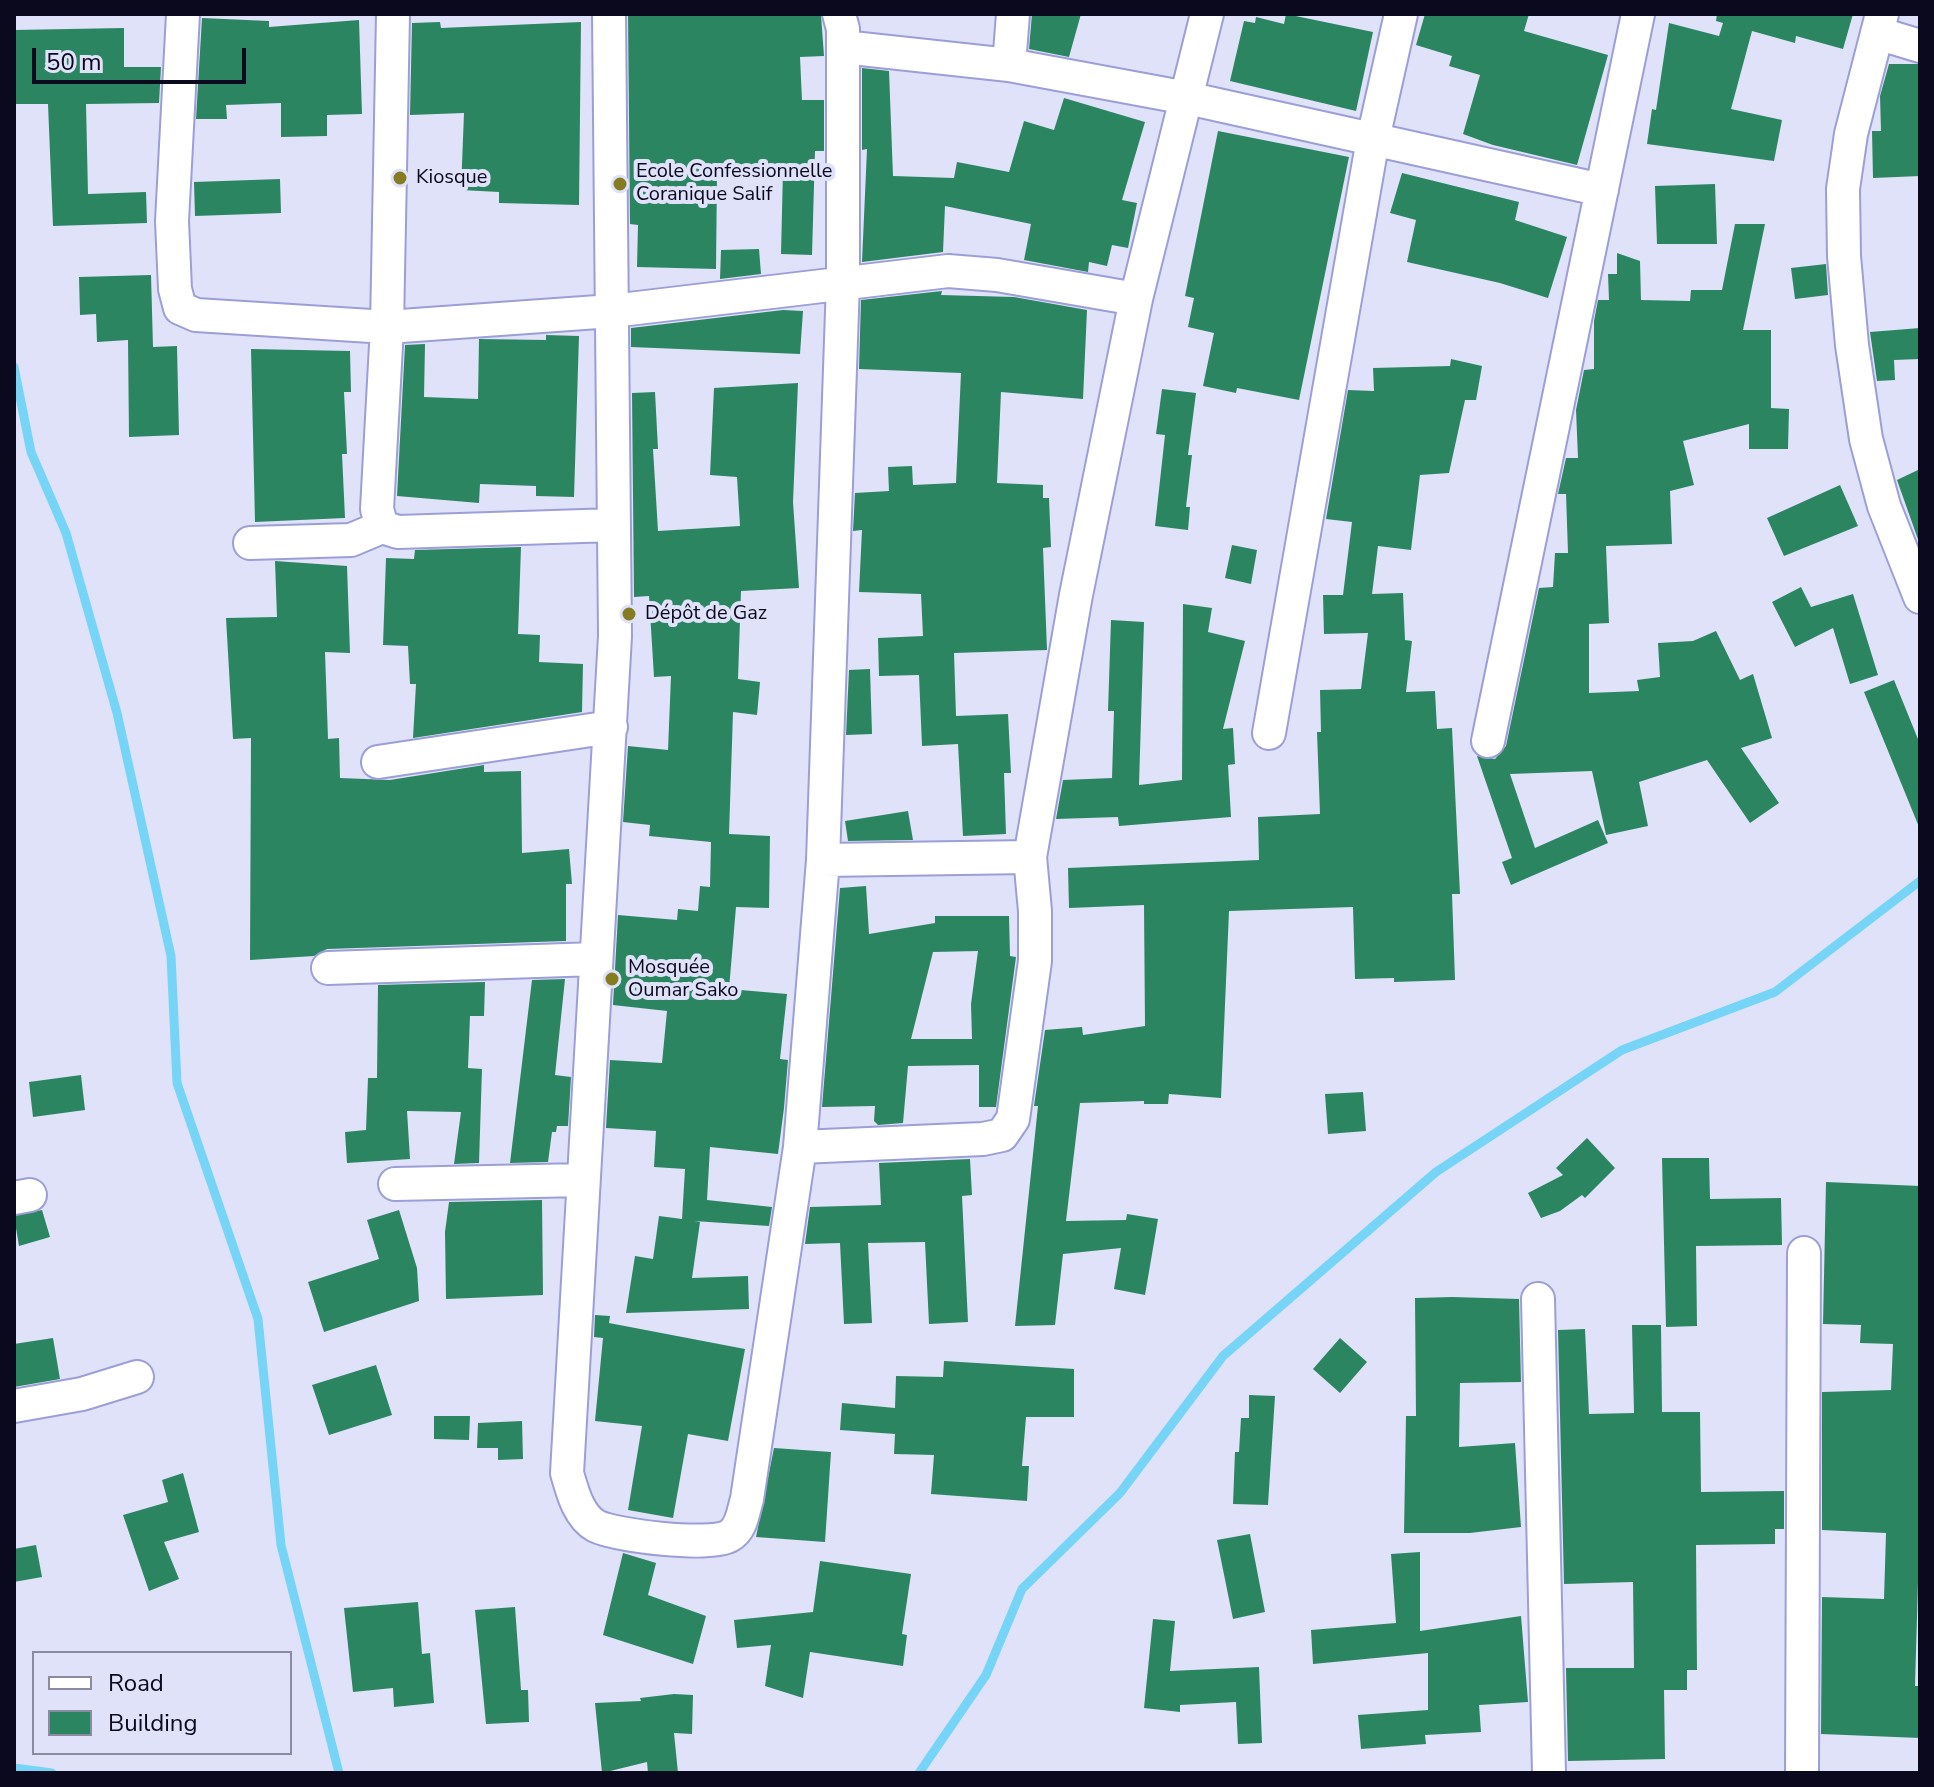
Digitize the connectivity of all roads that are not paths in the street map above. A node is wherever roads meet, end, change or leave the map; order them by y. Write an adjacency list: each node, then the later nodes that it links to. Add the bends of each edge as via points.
1 (183, 14): 19 (street, via 172,221 180,308 196,315)
2 (393, 14): 19 (street)
3 (609, 14): 18 (street)
4 (839, 14): 11 (street)
5 (1013, 14): 12 (street)
6 (1207, 14): 13 (street)
7 (1401, 14): 14 (street)
8 (1638, 14): 15 (street)
9 (1880, 24): 10 (street); 23 (street, via 1851,134 1843,189 1844,256 1866,439 1884,506)
10 (1920, 46)
11 (843, 47): 12 (street); 16 (street)
12 (1009, 65): 13 (street)
13 (1187, 98): 14 (street); 17 (street)
14 (1373, 139): 15 (street); 25 (street)
15 (1602, 190): 26 (street)
16 (843, 282): 17 (street, via 948,271); 18 (street); 29 (street)
17 (1136, 299): 28 (street)
18 (612, 311): 19 (street); 20 (street)
19 (387, 327): 21 (street, via 377,509)
20 (614, 525): 21 (street, via 398,532); 24 (street)
21 (382, 527): 22 (street, via 351,540)
22 (250, 543)
23 (1920, 597)
24 (611, 727): 27 (street); 30 (street)
25 (1269, 733)
26 (1488, 741)
27 (378, 762)
28 (1030, 857): 29 (street); 32 (street, via 1035,961 1013,1119 1002,1135)
29 (823, 860): 32 (street)
30 (596, 959): 31 (street); 33 (street)
31 (328, 968)
32 (800, 1147): 33 (street, via 747,1499 739,1527 728,1537 701,1543 595,1525 572,1492 567,1473)
33 (583, 1180): 34 (street)
34 (395, 1184)
35 (1804, 1253): 40 (street)
36 (1538, 1299): 39 (street)
37 (137, 1377): 38 (street)
38 (14, 1406)
39 (1549, 1773)
40 (1802, 1773)

